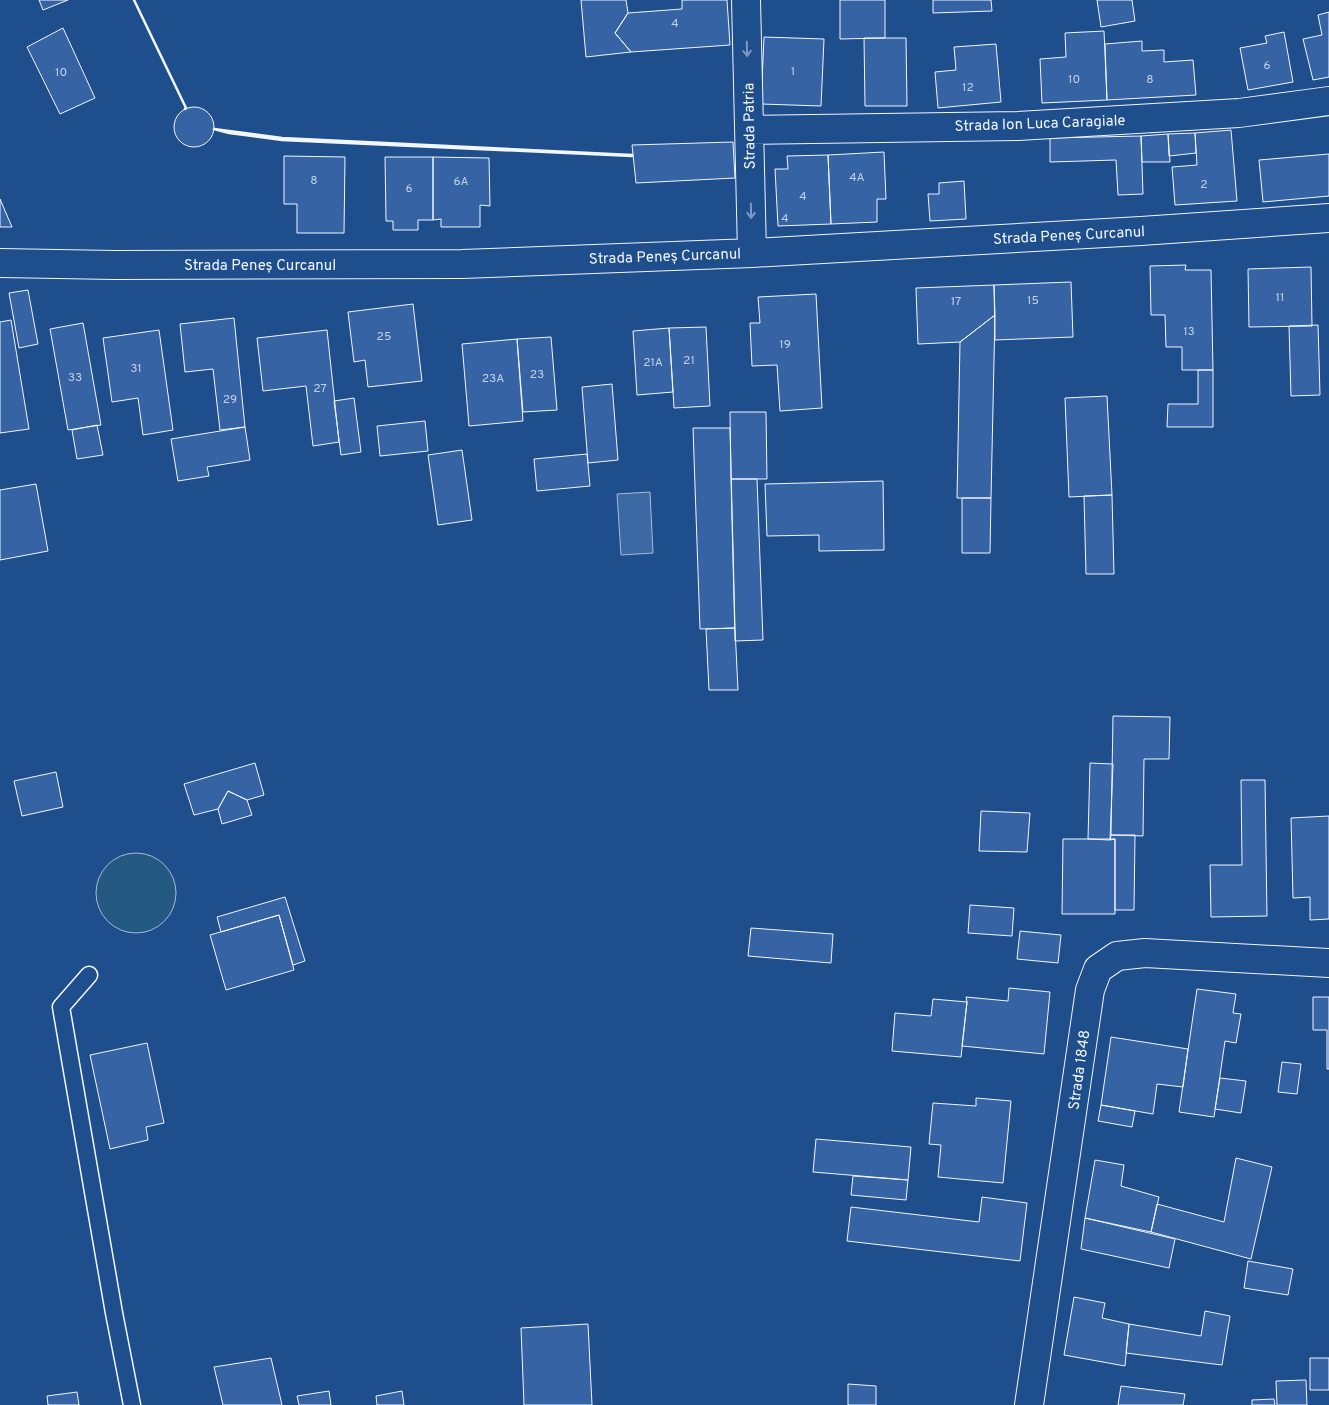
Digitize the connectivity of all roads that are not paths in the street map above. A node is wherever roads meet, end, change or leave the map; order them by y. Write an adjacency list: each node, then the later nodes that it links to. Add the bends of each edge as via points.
1 (746, 0): 3 (street, Strada Patria, one-way to 3)
2 (1329, 101): 3 (street, Strada Ion Luca Caragiale, via 1239,113 1018,126)
3 (750, 130): 5 (street, Strada Patria, one-way to 5)
4 (1329, 218): 5 (street, Strada Peneș Curcanul)
5 (752, 252): 6 (street, Strada Peneș Curcanul, via 462,264)
6 (0, 263)
7 (1329, 963): 10 (street, Strada 1848, via 1145,953 1117,956 1098,969 1090,990)
8 (89, 975): 9 (lane, via 61,1007)
9 (132, 1405)
10 (1029, 1405)

